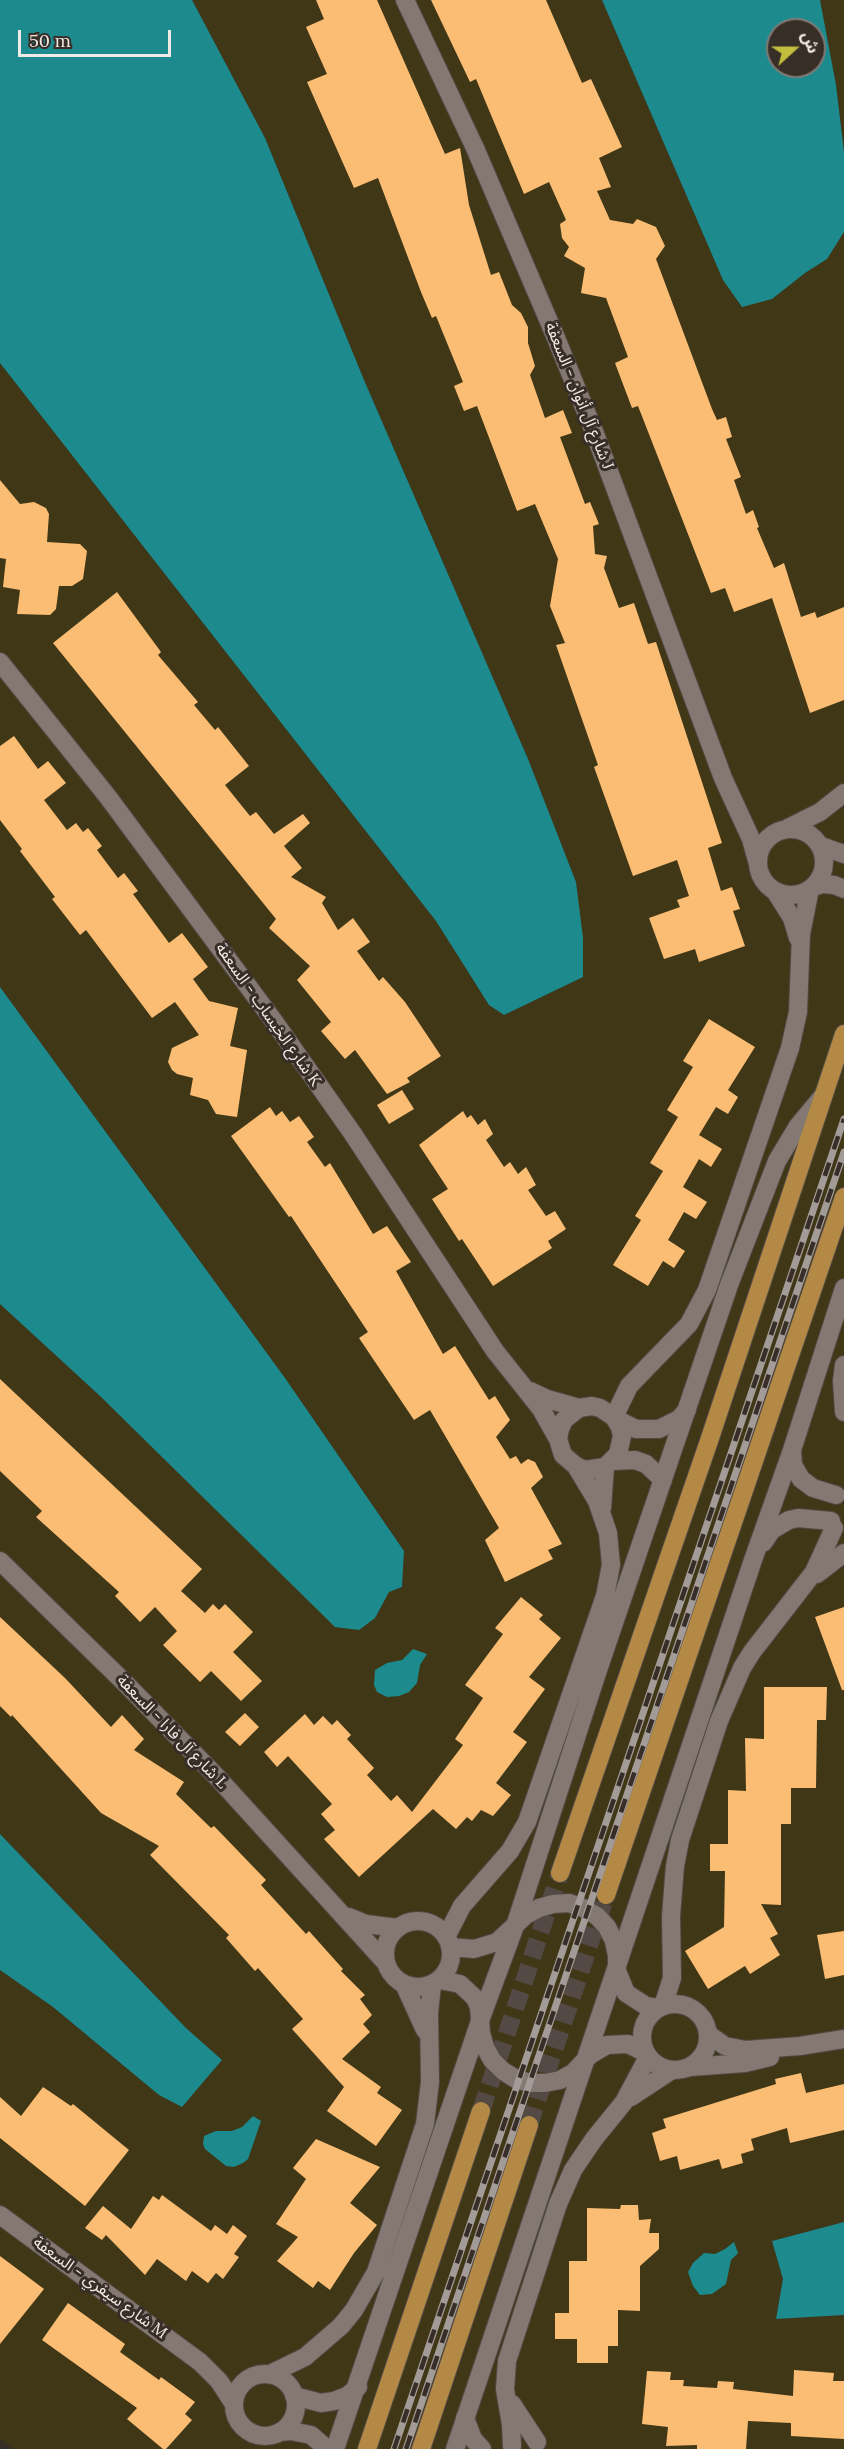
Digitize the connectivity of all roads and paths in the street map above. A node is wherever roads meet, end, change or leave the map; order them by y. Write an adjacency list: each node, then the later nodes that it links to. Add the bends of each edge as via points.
1 (405, 0): 4 (street, شارع آل أنوان - السعفة J, via 475,148 556,338)
2 (0, 662): 19 (street, شارع الخيساب - السعفة K, via 115,806 266,1011)
3 (842, 795): 5 (street, via 810,818); 6 (street, via 828,813)
4 (734, 801): 5 (street, شارع آل أنوان - السعفة J, via 754,819); 8 (street, شارع آل أنوان - السعفة J)
5 (782, 830): 6 (street, via 805,831); 8 (street, via 763,844)
6 (820, 844): 7 (street); 9 (street, via 825,864)
7 (844, 854)
8 (758, 864): 11 (street, via 760,875)
9 (812, 888): 10 (street, via 823,884); 11 (street, via 793,895); 12 (street)
10 (844, 889)
11 (776, 891): 12 (street, via 792,918)
12 (800, 948): 18 (street, via 798,1012 790,1048 707,1290 689,1324)
13 (844, 1035): 14 (main road)
14 (825, 1094): 21 (street, via 787,1143 769,1179); 36 (main road)
15 (844, 1197): 37 (main road)
16 (844, 1288): 25 (street)
17 (844, 1365): 22 (street)
18 (636, 1377): 20 (street); 23 (street, via 622,1395)
19 (519, 1382): 20 (street, شارع الخيساب - السعفة K, via 547,1399); 24 (street, شارع الخيساب - السعفة K, via 541,1408)
20 (582, 1407): 23 (street, via 600,1408); 24 (street, via 564,1420)
21 (687, 1410): 23 (street, via 669,1425 648,1430 636,1429); 28 (street)
22 (844, 1412)
23 (615, 1418): 26 (street, via 622,1436 618,1454)
24 (558, 1439): 27 (street, via 563,1455)
25 (792, 1450): 29 (street, via 793,1465 801,1479 813,1488); 33 (street)
26 (609, 1464): 27 (street, via 585,1470); 28 (street, via 624,1459 646,1464); 30 (street, via 602,1490)
27 (576, 1466): 30 (street)
28 (663, 1480): 41 (street)
29 (840, 1491): 31 (street, via 832,1503)
30 (602, 1513): 38 (street, via 610,1549 607,1588 537,1795 510,1851)
31 (837, 1529): 33 (street, via 798,1518 779,1524); 35 (street)
32 (844, 1553): 35 (street)
33 (753, 1560): 46 (street)
34 (0, 1561): 39 (street, شارع آل فارا - السعفة L, via 200,1760)
35 (804, 1586): 44 (street, via 752,1652 719,1721 680,1840 672,1891)
36 (561, 1874)
37 (606, 1895)
38 (469, 1897): 40 (street); 43 (street, via 456,1916)
39 (338, 1909): 42 (street, شارع آل فارا - السعفة L, via 366,1924); 45 (street, شارع آل فارا - السعفة L)
40 (424, 1922): 42 (street); 43 (street, via 441,1930)
41 (515, 1926): 43 (street, via 486,1947 468,1949); 46 (street, via 532,1911 553,1904 583,1908 607,1927 614,1941); 51 (street)
42 (398, 1928): 45 (street, via 387,1944)
43 (448, 1942): 47 (street, via 450,1965)
44 (672, 1958): 49 (street, via 670,1988); 50 (street)
45 (386, 1963): 48 (street)
46 (617, 1971): 49 (street, via 626,1993 646,2006); 57 (street)
47 (436, 1982): 48 (street, via 422,1987); 51 (street, via 450,1980 468,1990); 54 (street, via 429,2013)
48 (404, 1984): 54 (street)
49 (660, 2007): 50 (street, via 683,2005); 56 (street, via 645,2023 642,2033)
50 (692, 2009): 52 (street, via 705,2022)
51 (481, 2018): 57 (street, via 485,2047 492,2060 516,2079 545,2083 573,2073); 66 (street)
52 (708, 2034): 55 (street, via 736,2049); 58 (street, via 703,2056)
53 (844, 2039): 55 (street)
54 (429, 2040): 63 (street, via 425,2124 383,2252 354,2310)
55 (800, 2046): 58 (street, via 745,2063)
56 (647, 2055): 57 (street, via 628,2044 607,2045); 58 (street, via 659,2066); 59 (street)
57 (584, 2063): 70 (street)
58 (681, 2069): 59 (street)
59 (624, 2102): 67 (street, via 583,2154 565,2187 509,2348)
60 (481, 2111): 78 (main road)
61 (528, 2125): 79 (main road)
62 (0, 2215): 64 (street, شارع سيفري - السعفة M)
63 (316, 2350): 65 (street, via 294,2364); 68 (street, via 302,2369)
64 (200, 2362): 65 (street, شارع سيفري - السعفة M, via 226,2373); 69 (street, شارع سيفري - السعفة M)
65 (263, 2375): 68 (street, via 283,2380); 69 (street, via 240,2386)
66 (358, 2387): 68 (street, via 347,2396 321,2403); 77 (street)
67 (505, 2388): 73 (street, via 519,2416); 74 (street)
68 (293, 2393): 72 (street, via 293,2416)
69 (234, 2404): 71 (street)
70 (465, 2418): 80 (street); 81 (street, via 472,2439)
71 (245, 2429): 72 (street); 75 (street)
72 (276, 2438): 76 (street, via 291,2431 311,2435)
73 (544, 2446): 74 (street, via 528,2442)
74 (510, 2448)
75 (258, 2449)
76 (327, 2449)
77 (336, 2449)
78 (367, 2449)
79 (421, 2449)
80 (455, 2449)
81 (482, 2449)

